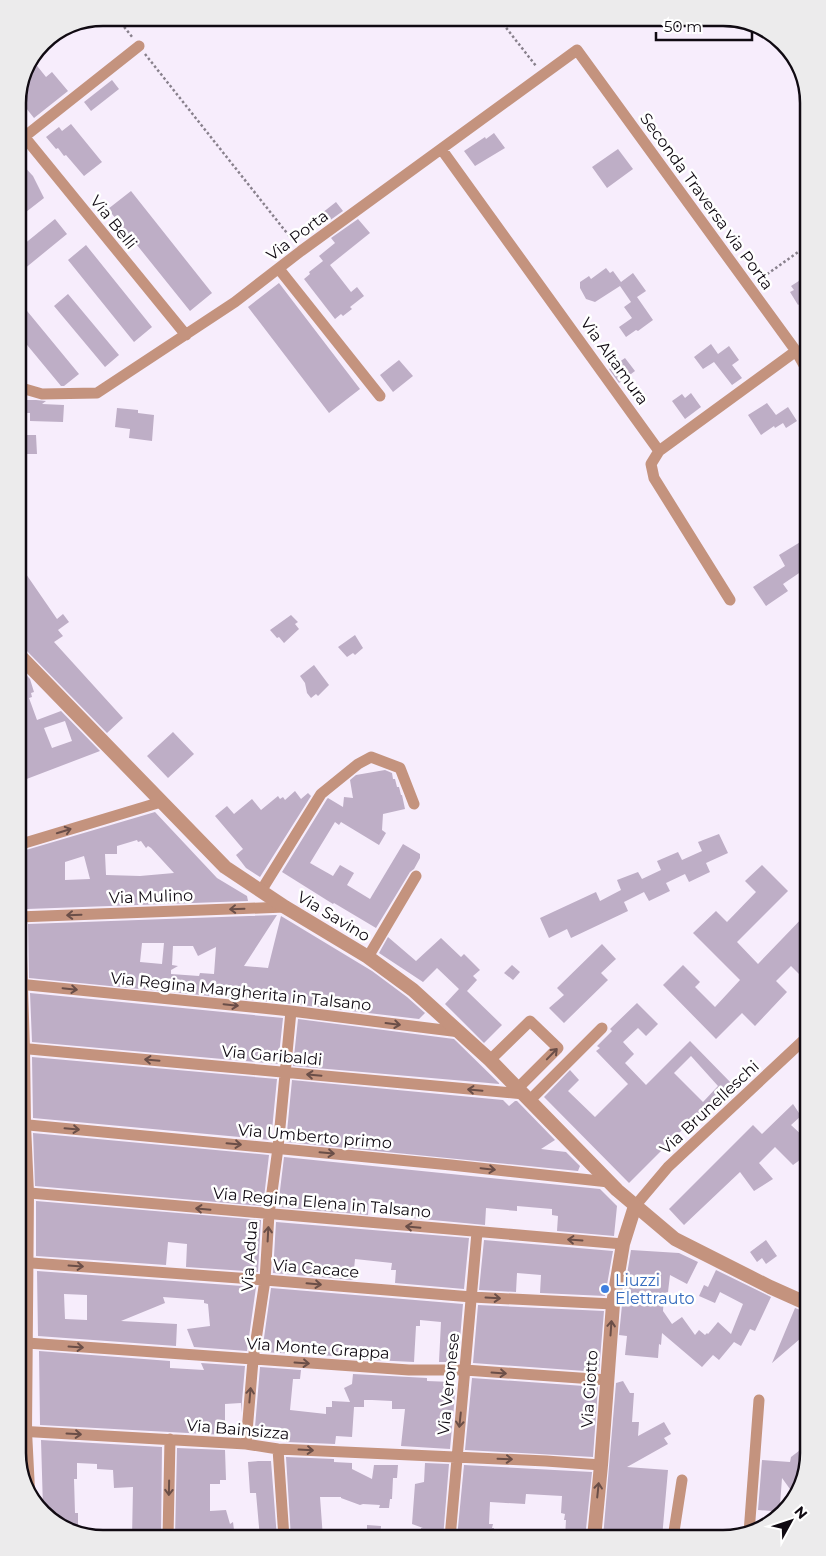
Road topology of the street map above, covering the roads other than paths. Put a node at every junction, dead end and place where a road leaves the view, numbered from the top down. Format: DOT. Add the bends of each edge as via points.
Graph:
graph roads {
  1 [pos="139,46"];
  2 [pos="577,50"];
  3 [pos="26,131"];
  4 [pos="26,143"];
  5 [pos="442,150"];
  6 [pos="279,269"];
  7 [pos="186,335"];
  8 [pos="796,351"];
  9 [pos="800,358"];
  10 [pos="26,389"];
  11 [pos="380,396"];
  12 [pos="659,451"];
  13 [pos="730,600"];
  14 [pos="26,662"];
  15 [pos="161,802"];
  16 [pos="414,804"];
  17 [pos="26,843"];
  18 [pos="416,876"];
  19 [pos="261,891"];
  20 [pos="285,908"];
  21 [pos="26,917"];
  22 [pos="368,957"];
  23 [pos="26,986"];
  24 [pos="291,1011"];
  25 [pos="602,1028"];
  26 [pos="460,1032"];
  27 [pos="800,1043"];
  28 [pos="26,1049"];
  29 [pos="490,1060"];
  30 [pos="284,1072"];
  31 [pos="524,1094"];
  32 [pos="26,1124"];
  33 [pos="278,1148"];
  34 [pos="608,1182"];
  35 [pos="26,1192"];
  36 [pos="635,1206"];
  37 [pos="269,1214"];
  38 [pos="477,1232"];
  39 [pos="623,1244"];
  40 [pos="26,1263"];
  41 [pos="265,1280"];
  42 [pos="472,1297"];
  43 [pos="800,1300"];
  44 [pos="612,1304"];
  45 [pos="26,1343"];
  46 [pos="253,1360"];
  47 [pos="465,1370"];
  48 [pos="608,1380"];
  49 [pos="760,1400"];
  50 [pos="26,1431"];
  51 [pos="170,1439"];
  52 [pos="246,1444"];
  53 [pos="278,1449"];
  54 [pos="457,1457"];
  55 [pos="601,1465"];
  56 [pos="682,1480"];
  57 [pos="750,1525"];
  58 [pos="168,1530"];
  59 [pos="283,1530"];
  60 [pos="451,1530"];
  61 [pos="595,1530"];
  62 [pos="674,1530"];
  1 -- 3 [label="street"];
  2 -- 5 [label="street, Via Porta"];
  2 -- 8 [label="street, Seconda Traversa via Porta"];
  4 -- 7 [label="street, Via Belli"];
  5 -- 6 [label="street, Via Porta"];
  5 -- 12 [label="street, Via Altamura"];
  6 -- 7 [label="street, Via Porta"];
  6 -- 11 [label="street"];
  7 -- 10 [label="street, Via Porta" via="97,393 42,394"];
  8 -- 9 [label="street, Seconda Traversa via Porta"];
  8 -- 12 [label="street"];
  12 -- 13 [label="street" via="651,464 654,478"];
  14 -- 15 [label="street, Via Savino"];
  17 -- 15 [label="street, one-way"];
  15 -- 19 [label="street, Via Savino" via="225,866"];
  16 -- 19 [label="street" via="400,768 371,757 358,764 321,794"];
  18 -- 22 [label="street"];
  19 -- 20 [label="street, Via Savino"];
  20 -- 21 [label="street, Via Mulino, one-way"];
  20 -- 22 [label="street, Via Savino"];
  22 -- 26 [label="street, Via Savino" via="413,990"];
  23 -- 24 [label="street, Via Regina Margherita in Talsano, one-way"];
  24 -- 26 [label="street, Via Regina Margherita in Talsano, one-way"];
  24 -- 30 [label="street, Via Adua"];
  25 -- 31 [label="street"];
  26 -- 29 [label="street, Via Savino"];
  27 -- 36 [label="street, Via Brunelleschi" via="668,1167"];
  30 -- 28 [label="street, Via Garibaldi, one-way"];
  29 -- 31 [label="street, Via Savino"];
  31 -- 29 [label="street, one-way" via="558,1048 530,1021"];
  31 -- 30 [label="street, Via Garibaldi, one-way"];
  30 -- 33 [label="street, Via Adua"];
  31 -- 34 [label="street, Via Savino"];
  32 -- 33 [label="street, Via Umberto primo, one-way"];
  33 -- 34 [label="street, Via Umberto primo, one-way"];
  33 -- 37 [label="street, Via Adua"];
  34 -- 36 [label="street, Via Savino"];
  37 -- 35 [label="street, Via Regina Elena in Talsano, one-way"];
  36 -- 39 [label="street, Via Giotto"];
  36 -- 43 [label="street, Via Savino" via="675,1239"];
  38 -- 37 [label="street, Via Regina Elena in Talsano, one-way"];
  41 -- 37 [label="street, Via Adua, one-way"];
  39 -- 38 [label="street, Via Regina Elena in Talsano, one-way"];
  38 -- 42 [label="street, Via Veronese"];
  39 -- 44 [label="street, Via Giotto"];
  40 -- 41 [label="street, Via Cacace, one-way"];
  41 -- 42 [label="street, Via Cacace, one-way"];
  41 -- 46 [label="street, Via Adua"];
  42 -- 44 [label="street, Via Cacace, one-way"];
  42 -- 47 [label="street, Via Veronese"];
  48 -- 44 [label="street, Via Giotto, one-way"];
  45 -- 46 [label="street, Via Monte Grappa, one-way"];
  46 -- 47 [label="street, Via Monte Grappa, one-way" via="409,1370"];
  52 -- 46 [label="street, Via Adua, one-way"];
  47 -- 48 [label="street, Via Monte Grappa, one-way"];
  47 -- 54 [label="street, Via Veronese, one-way"];
  48 -- 55 [label="street, Via Giotto"];
  49 -- 57 [label="street"];
  50 -- 51 [label="street, Via Bainsizza, one-way"];
  51 -- 52 [label="street, Via Bainsizza"];
  51 -- 58 [label="street, one-way"];
  52 -- 53 [label="street, Via Bainsizza"];
  53 -- 54 [label="street, Via Bainsizza, one-way"];
  53 -- 59 [label="street"];
  54 -- 55 [label="street, Via Bainsizza, one-way"];
  54 -- 60 [label="street, Via Veronese"];
  61 -- 55 [label="street, Via Giotto, one-way"];
  56 -- 62 [label="street"];
}
